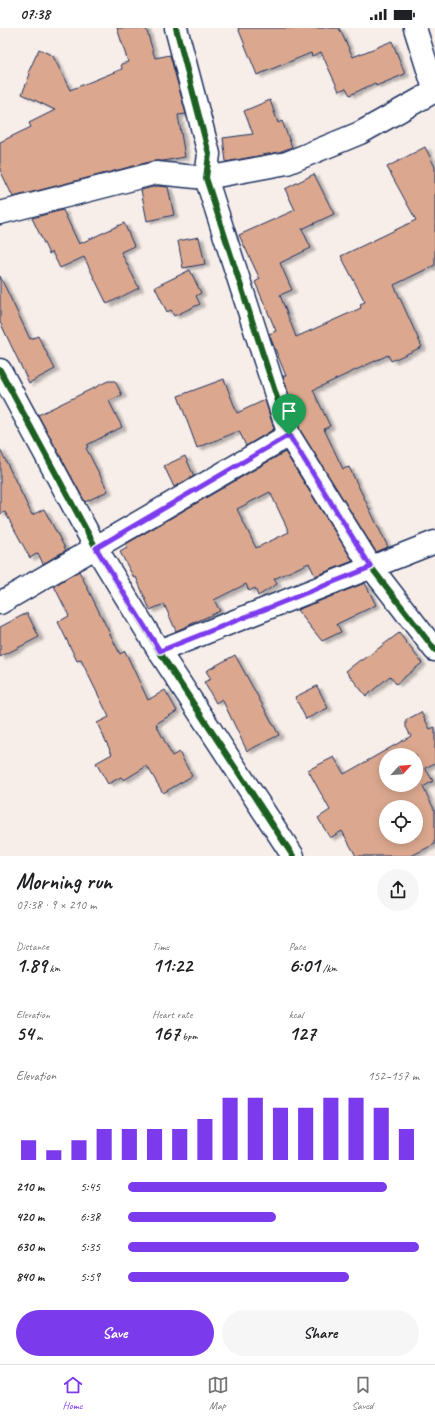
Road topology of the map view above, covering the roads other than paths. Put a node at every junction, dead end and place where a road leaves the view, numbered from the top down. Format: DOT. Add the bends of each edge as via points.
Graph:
graph roads {
  1 [pos="176,28"];
  2 [pos="415,28"];
  3 [pos="435,91"];
  4 [pos="206,178"];
  5 [pos="0,213"];
  6 [pos="0,370"];
  7 [pos="289,435"];
  8 [pos="435,542"];
  9 [pos="96,548"];
  10 [pos="371,567"];
  11 [pos="0,603"];
  12 [pos="435,650"];
  13 [pos="160,651"];
  14 [pos="293,856"];
  1 -- 4 [label="street" via="209,154"];
  2 -- 3 [label="street"];
  3 -- 4 [label="street" via="360,133 287,163"];
  4 -- 5 [label="street" via="156,172"];
  4 -- 7 [label="street"];
  6 -- 9 [label="street"];
  7 -- 9 [label="street"];
  7 -- 10 [label="street"];
  8 -- 10 [label="street"];
  9 -- 11 [label="street"];
  9 -- 13 [label="street"];
  10 -- 12 [label="street"];
  10 -- 13 [label="street"];
  13 -- 14 [label="street"];
}
